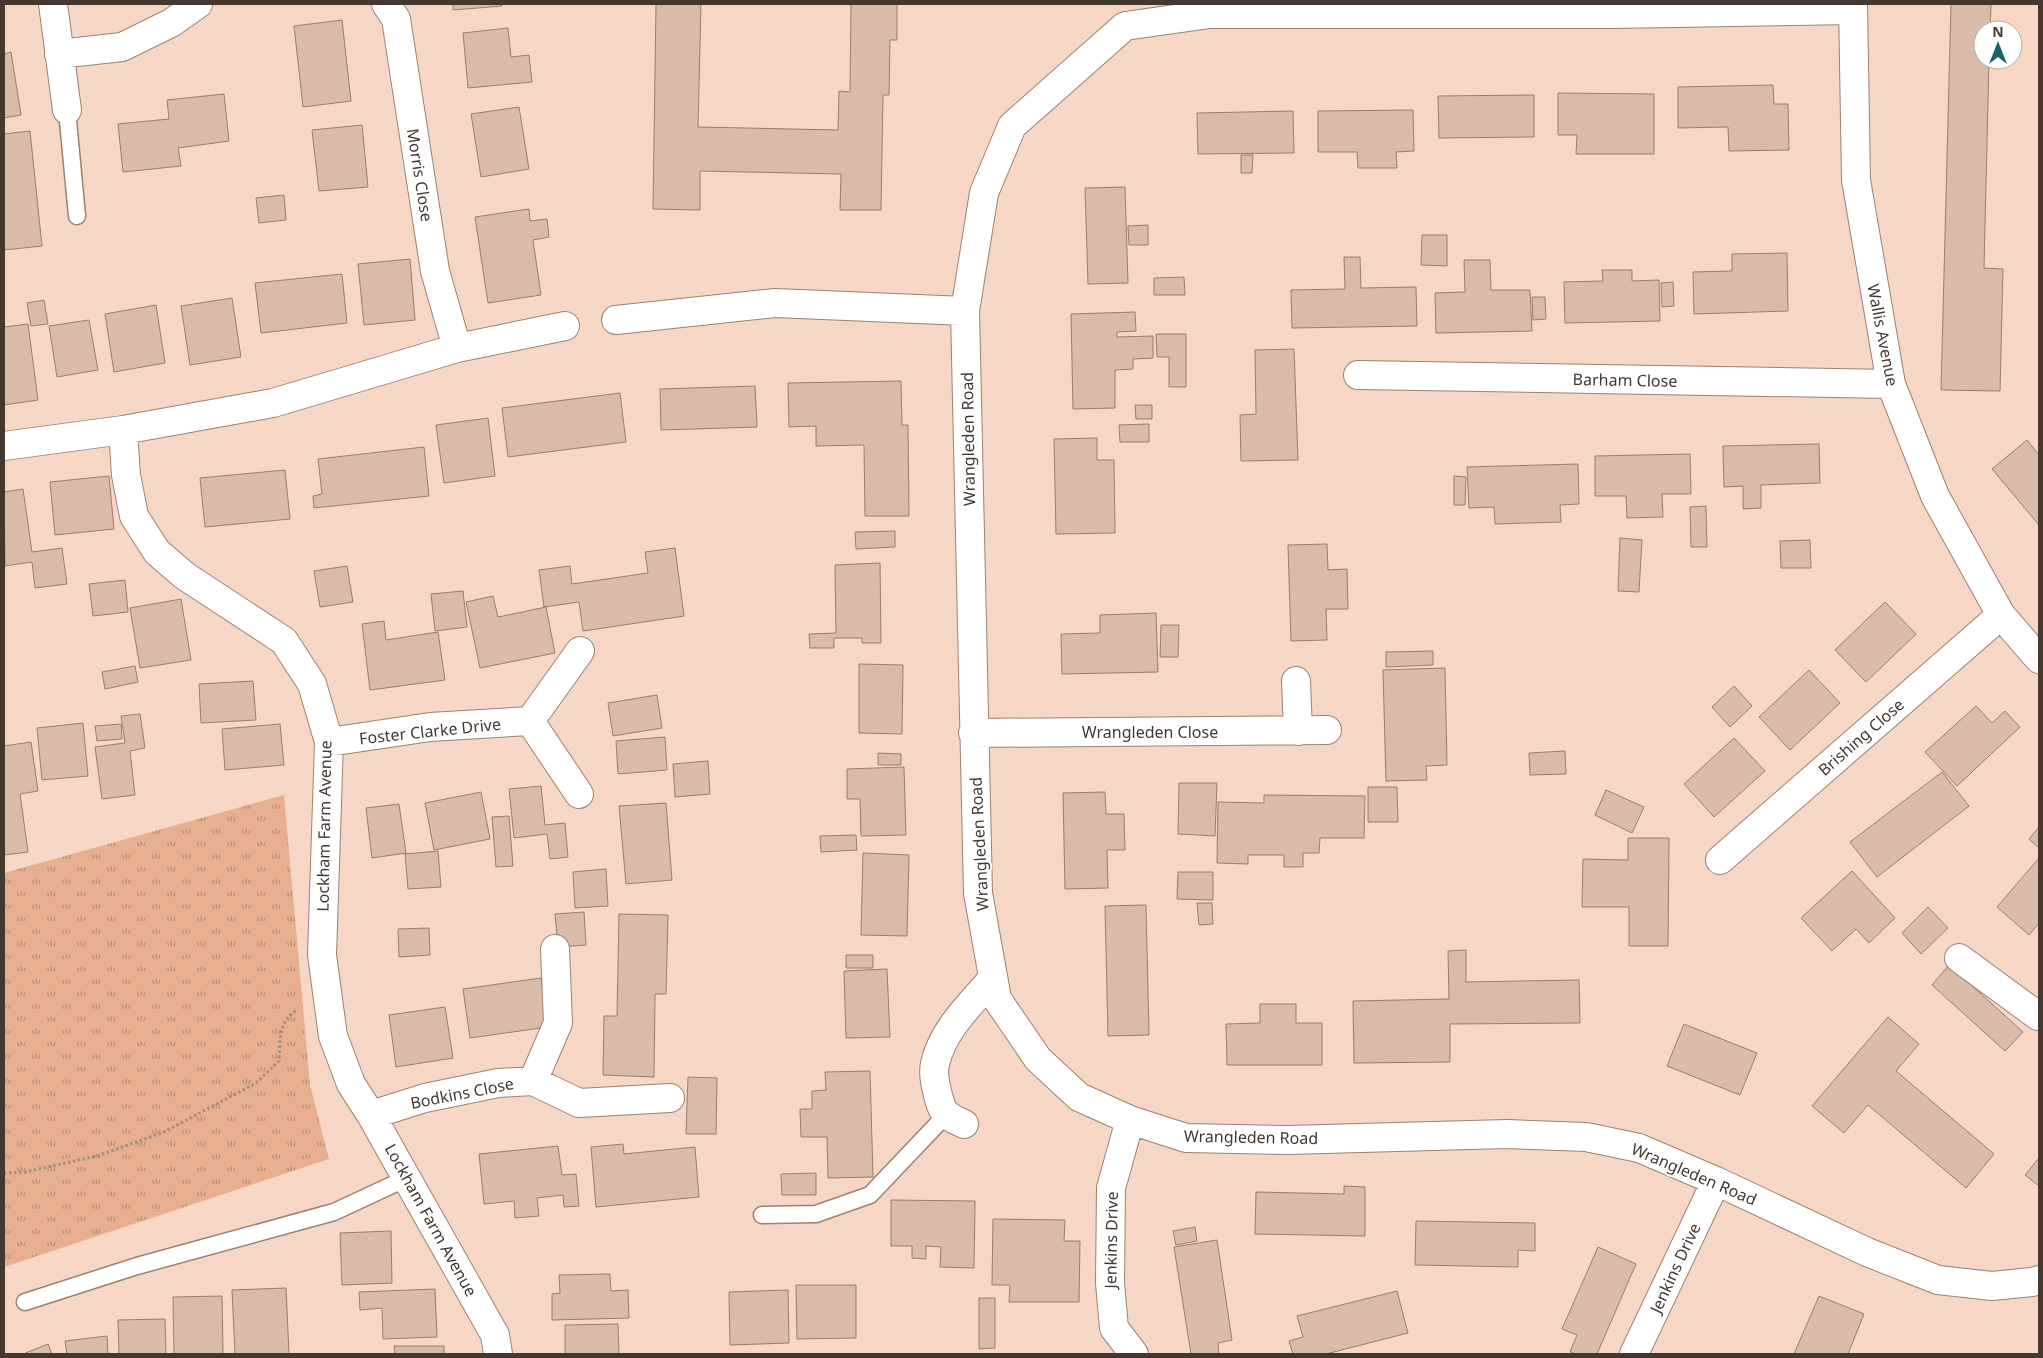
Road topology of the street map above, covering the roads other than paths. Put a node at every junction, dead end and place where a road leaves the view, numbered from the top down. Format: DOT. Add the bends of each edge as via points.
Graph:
graph roads {
  1 [pos="53,4"];
  2 [pos="198,4"];
  3 [pos="386,4"];
  4 [pos="1853,7"];
  5 [pos="1614,9"];
  6 [pos="59,54"];
  7 [pos="67,110"];
  8 [pos="77,216"];
  9 [pos="965,311"];
  10 [pos="616,320"];
  11 [pos="565,326"];
  12 [pos="457,348"];
  13 [pos="1358,375"];
  14 [pos="1891,384"];
  15 [pos="123,430"];
  16 [pos="4,446"];
  17 [pos="2001,615"];
  18 [pos="580,651"];
  19 [pos="2039,659"];
  20 [pos="1296,681"];
  21 [pos="530,721"];
  22 [pos="1327,730"];
  23 [pos="1298,731"];
  24 [pos="973,733"];
  25 [pos="329,742"];
  26 [pos="579,794"];
  27 [pos="1720,860"];
  28 [pos="555,949"];
  29 [pos="1959,958"];
  30 [pos="993,978"];
  31 [pos="2039,1015"];
  32 [pos="533,1081"];
  33 [pos="670,1098"];
  34 [pos="371,1115"];
  35 [pos="955,1120"];
  36 [pos="1130,1120"];
  37 [pos="407,1178"];
  38 [pos="1716,1181"];
  39 [pos="762,1215"];
  40 [pos="2039,1280"];
  41 [pos="25,1302"];
  42 [pos="498,1354"];
  43 [pos="1134,1354"];
  44 [pos="1634,1354"];
  1 -- 6 [label="street"];
  2 -- 6 [label="street" via="171,23 122,47"];
  3 -- 12 [label="street, Morris Close" via="396,19 435,272"];
  4 -- 5 [label="street, Wrangleden Road"];
  4 -- 14 [label="street, Wallis Avenue" via="1856,180"];
  5 -- 9 [label="street, Wrangleden Road" via="1210,14 1125,26 1012,126 984,193"];
  6 -- 7 [label="street"];
  7 -- 8 [label="lane"];
  9 -- 10 [label="street" via="775,303"];
  9 -- 24 [label="street, Wrangleden Road"];
  11 -- 12 [label="street"];
  12 -- 15 [label="street" via="272,403"];
  13 -- 14 [label="street, Barham Close"];
  14 -- 17 [label="street, Wallis Avenue" via="1935,496"];
  15 -- 16 [label="street"];
  15 -- 25 [label="street, Lockham Farm Avenue" via="126,475 134,516 157,552 185,576 284,641 312,684"];
  17 -- 19 [label="street, Wallis Avenue"];
  17 -- 27 [label="street, Brishing Close"];
  18 -- 21 [label="street"];
  20 -- 23 [label="street"];
  21 -- 25 [label="street, Foster Clarke Drive" via="430,727"];
  21 -- 26 [label="street"];
  22 -- 23 [label="street, Wrangleden Close"];
  23 -- 24 [label="street, Wrangleden Close"];
  24 -- 30 [label="street, Wrangleden Road" via="978,893"];
  25 -- 34 [label="street, Lockham Farm Avenue" via="322,955 333,1036 351,1084"];
  28 -- 32 [label="street" via="558,1023"];
  29 -- 31 [label="street"];
  30 -- 35 [label="street" via="944,1039 934,1065 938,1096"];
  30 -- 36 [label="street, Wrangleden Road" via="997,999 1038,1059 1079,1097"];
  32 -- 33 [label="street, Bodkins Close" via="579,1102"];
  32 -- 34 [label="street, Bodkins Close" via="498,1083 425,1098"];
  34 -- 37 [label="street, Lockham Farm Avenue"];
  35 -- 39 [label="lane" via="870,1195 816,1214"];
  36 -- 38 [label="street, Wrangleden Road" via="1186,1138 1288,1140 1508,1134 1586,1137 1639,1148"];
  36 -- 43 [label="street, Jenkins Drive" via="1111,1188 1110,1283 1114,1328"];
  37 -- 41 [label="lane" via="334,1212 137,1266"];
  37 -- 42 [label="street, Lockham Farm Avenue" via="495,1335"];
  38 -- 40 [label="street, Wrangleden Road" via="1867,1252 1938,1280 1992,1286"];
  38 -- 44 [label="street, Jenkins Drive"];
}
